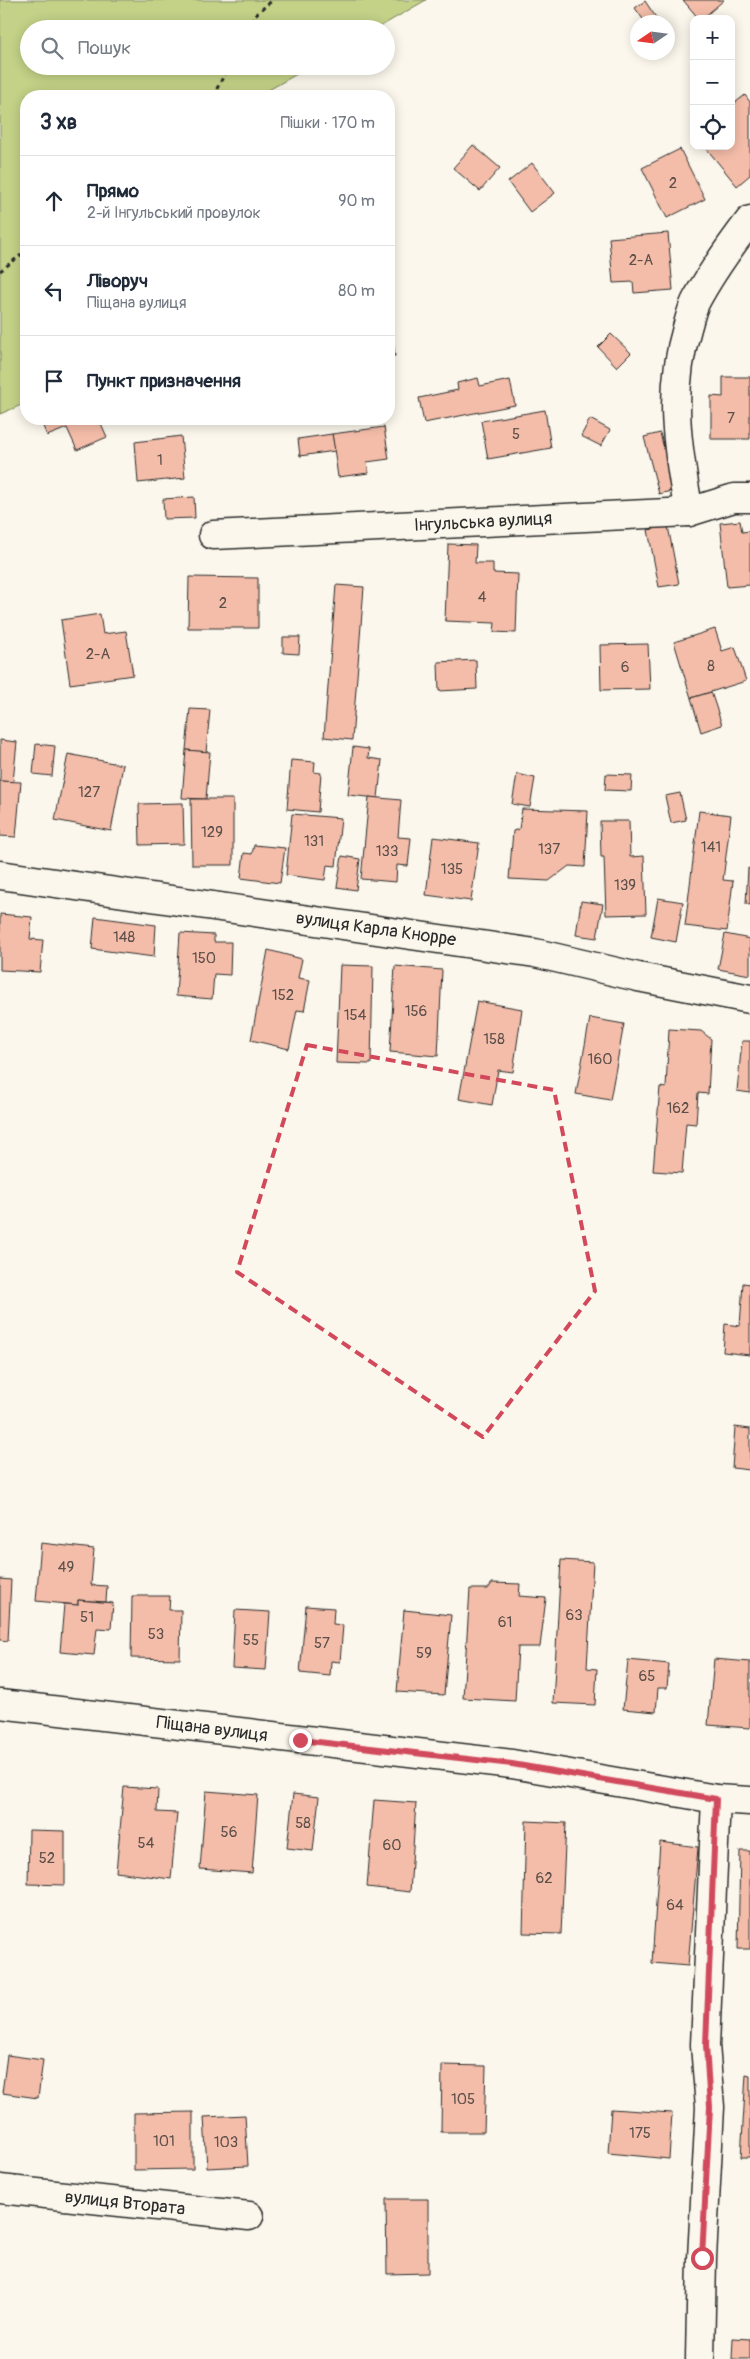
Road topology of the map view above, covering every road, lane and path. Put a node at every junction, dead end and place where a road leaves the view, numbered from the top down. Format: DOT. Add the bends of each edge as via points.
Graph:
graph roads {
  1 [pos="273,0"];
  2 [pos="253,20"];
  3 [pos="224,75"];
  4 [pos="217,90"];
  5 [pos="750,220"];
  6 [pos="20,256"];
  7 [pos="0,271"];
  8 [pos="750,498"];
  9 [pos="689,512"];
  10 [pos="213,535"];
  11 [pos="0,875"];
  12 [pos="750,999"];
  13 [pos="0,1704"];
  14 [pos="716,1799"];
  15 [pos="750,1801"];
  16 [pos="0,2189"];
  17 [pos="249,2216"];
  18 [pos="700,2359"];
  1 -- 2 [label="path"];
  3 -- 4 [label="path"];
  5 -- 9 [label="street" via="696,300 682,346 674,416"];
  6 -- 7 [label="path"];
  8 -- 9 [label="street, Інгульська вулиця" via="734,498"];
  9 -- 10 [label="street, Інгульська вулиця"];
  11 -- 12 [label="street, вулиця Карла Кнорре" via="535,953"];
  13 -- 14 [label="street, Піщана вулиця" via="512,1764"];
  14 -- 15 [label="street, Піщана вулиця"];
  14 -- 18 [label="street" via="706,2045 710,2107"];
  16 -- 17 [label="street, вулиця Втората"];
}
